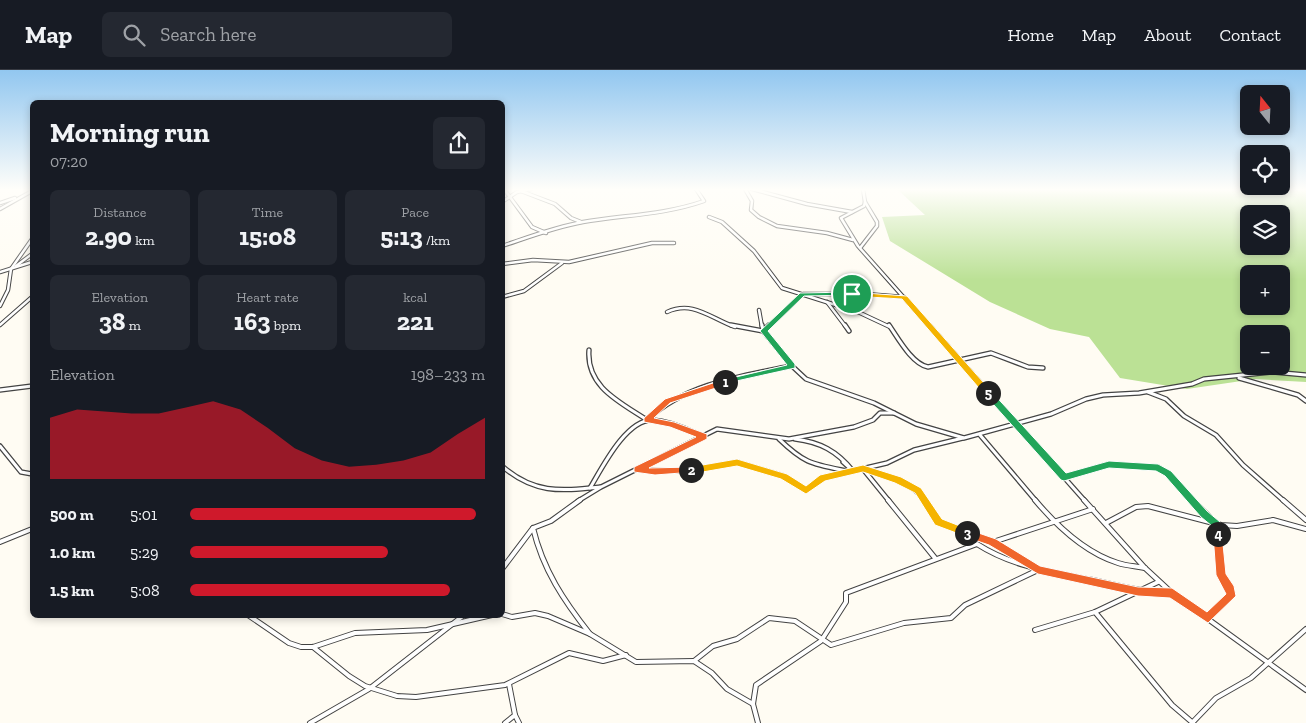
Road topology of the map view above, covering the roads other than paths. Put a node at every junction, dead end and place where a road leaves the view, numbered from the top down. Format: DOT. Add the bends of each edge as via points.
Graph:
graph roads {
  1 [pos="526,219"];
  2 [pos="575,219"];
  3 [pos="609,219"];
  4 [pos="715,219"];
  5 [pos="762,219"];
  6 [pos="842,219"];
  7 [pos="876,219"];
  8 [pos="581,222"];
  9 [pos="546,233"];
  10 [pos="854,240"];
  11 [pos="30,242"];
  12 [pos="674,244"];
  13 [pos="505,245"];
  14 [pos="860,248"];
  15 [pos="30,255"];
  16 [pos="562,262"];
  17 [pos="30,263"];
  18 [pos="505,264"];
  19 [pos="11,269"];
  20 [pos="0,272"];
  21 [pos="802,294"];
  22 [pos="505,296"];
  23 [pos="904,298"];
  24 [pos="30,299"];
  25 [pos="827,302"];
  26 [pos="0,306"];
  27 [pos="759,310"];
  28 [pos="667,312"];
  29 [pos="0,325"];
  30 [pos="763,331"];
  31 [pos="849,331"];
  32 [pos="589,350"];
  33 [pos="957,359"];
  34 [pos="792,366"];
  35 [pos="1043,368"];
  36 [pos="1306,375"];
  37 [pos="1236,377"];
  38 [pos="30,386"];
  39 [pos="0,389"];
  40 [pos="1147,392"];
  41 [pos="1306,401"];
  42 [pos="897,413"];
  43 [pos="647,420"];
  44 [pos="1016,423"];
  45 [pos="980,435"];
  46 [pos="704,436"];
  47 [pos="964,438"];
  48 [pos="779,439"];
  49 [pos="789,439"];
  50 [pos="0,446"];
  51 [pos="843,462"];
  52 [pos="505,466"];
  53 [pos="863,469"];
  54 [pos="637,470"];
  55 [pos="851,472"];
  56 [pos="30,474"];
  57 [pos="1064,477"];
  58 [pos="601,487"];
  59 [pos="590,488"];
  60 [pos="1093,509"];
  61 [pos="1306,520"];
  62 [pos="1056,521"];
  63 [pos="1106,523"];
  64 [pos="1217,524"];
  65 [pos="533,528"];
  66 [pos="1306,529"];
  67 [pos="30,530"];
  68 [pos="0,542"];
  69 [pos="992,542"];
  70 [pos="934,558"];
  71 [pos="505,566"];
  72 [pos="1146,568"];
  73 [pos="1038,570"];
  74 [pos="1158,582"];
  75 [pos="1138,591"];
  76 [pos="1172,593"];
  77 [pos="1095,612"];
  78 [pos="505,615"];
  79 [pos="252,618"];
  80 [pos="461,618"];
  81 [pos="479,618"];
  82 [pos="1208,618"];
  83 [pos="454,624"];
  84 [pos="1306,629"];
  85 [pos="1035,630"];
  86 [pos="590,634"];
  87 [pos="822,641"];
  88 [pos="313,647"];
  89 [pos="626,655"];
  90 [pos="694,661"];
  91 [pos="1270,663"];
  92 [pos="509,684"];
  93 [pos="369,689"];
  94 [pos="1306,690"];
  95 [pos="753,704"];
  96 [pos="515,715"];
  97 [pos="310,723"];
  98 [pos="505,723"];
  99 [pos="519,723"];
  100 [pos="758,723"];
  101 [pos="1193,723"];
  1 -- 9 [label="street" via="532,227"];
  2 -- 8 [label="street"];
  3 -- 8 [label="street"];
  4 -- 21 [label="street" via="754,251 782,288"];
  5 -- 10 [label="street" via="783,228"];
  6 -- 10 [label="street"];
  7 -- 14 [label="street" via="877,226"];
  8 -- 9 [label="street"];
  9 -- 13 [label="street"];
  10 -- 14 [label="street"];
  11 -- 19 [label="street"];
  12 -- 16 [label="street" via="652,243"];
  14 -- 23 [label="street"];
  15 -- 19 [label="street"];
  16 -- 18 [label="street" via="533,260"];
  16 -- 22 [label="street" via="524,291"];
  17 -- 19 [label="street"];
  19 -- 20 [label="street"];
  19 -- 26 [label="street" via="8,290"];
  21 -- 23 [label="street" via="866,294"];
  21 -- 25 [label="street"];
  21 -- 30 [label="street"];
  23 -- 33 [label="street"];
  24 -- 29 [label="street"];
  25 -- 31 [label="street"];
  25 -- 33 [label="street" via="888,324 922,366"];
  27 -- 30 [label="street"];
  28 -- 30 [label="street" via="675,307 692,306 735,327 754,327"];
  30 -- 34 [label="street"];
  32 -- 43 [label="street" via="586,361 598,386"];
  33 -- 35 [label="street" via="991,353 1028,367"];
  33 -- 44 [label="street"];
  34 -- 42 [label="street" via="806,378"];
  34 -- 43 [label="street" via="677,397"];
  36 -- 37 [label="street" via="1273,372"];
  37 -- 40 [label="street" via="1204,379"];
  37 -- 41 [label="street"];
  38 -- 39 [label="street"];
  40 -- 44 [label="street" via="1115,393 1086,399 1051,414"];
  40 -- 61 [label="street" via="1166,399 1184,416 1216,434 1243,465"];
  42 -- 47 [label="street" via="916,424"];
  42 -- 49 [label="street" via="880,413 873,420 854,427"];
  43 -- 46 [label="street" via="671,424"];
  43 -- 59 [label="street" via="640,422 614,447"];
  44 -- 45 [label="street"];
  44 -- 57 [label="street"];
  45 -- 47 [label="street"];
  45 -- 62 [label="street"];
  46 -- 48 [label="street" via="721,428"];
  46 -- 54 [label="street"];
  47 -- 53 [label="street" via="914,450 888,463"];
  48 -- 49 [label="street"];
  48 -- 55 [label="street" via="810,464"];
  49 -- 55 [label="street" via="826,446 842,456"];
  50 -- 56 [label="street" via="22,472"];
  51 -- 55 [label="street"];
  52 -- 59 [label="street" via="532,486 544,490"];
  53 -- 55 [label="street"];
  53 -- 69 [label="street" via="898,480 918,491 939,522"];
  53 -- 70 [label="street"];
  54 -- 55 [label="street" via="686,471 737,462 784,476 806,490 823,478"];
  54 -- 58 [label="street"];
  57 -- 60 [label="street"];
  57 -- 64 [label="street" via="1109,464 1158,468 1168,474"];
  58 -- 59 [label="street"];
  58 -- 65 [label="street"];
  60 -- 62 [label="street"];
  60 -- 63 [label="street"];
  62 -- 69 [label="street"];
  62 -- 72 [label="street" via="1072,537 1097,553"];
  63 -- 64 [label="street" via="1139,506 1153,506"];
  63 -- 72 [label="street"];
  64 -- 66 [label="street" via="1239,527 1272,521 1288,522"];
  64 -- 82 [label="street" via="1221,575 1231,596"];
  65 -- 71 [label="street"];
  65 -- 86 [label="street" via="549,577 560,598"];
  67 -- 68 [label="street"];
  69 -- 73 [label="street"];
  70 -- 73 [label="street" via="977,544 991,554"];
  70 -- 87 [label="street" via="846,593 846,602"];
  72 -- 74 [label="street"];
  73 -- 75 [label="street"];
  73 -- 87 [label="street" via="965,605 950,618 904,622 831,645"];
  74 -- 75 [label="street"];
  74 -- 76 [label="street"];
  75 -- 76 [label="street"];
  75 -- 77 [label="street"];
  76 -- 82 [label="street"];
  77 -- 85 [label="street"];
  77 -- 101 [label="street" via="1172,706"];
  78 -- 86 [label="street" via="512,617 535,613"];
  79 -- 88 [label="street" via="289,643"];
  80 -- 83 [label="street"];
  81 -- 83 [label="street"];
  82 -- 91 [label="street"];
  83 -- 88 [label="street" via="427,630 355,634"];
  83 -- 93 [label="street"];
  84 -- 91 [label="street"];
  86 -- 89 [label="street"];
  87 -- 90 [label="street" via="794,622 769,618 737,639 713,646"];
  87 -- 95 [label="street" via="756,686"];
  88 -- 93 [label="street"];
  89 -- 90 [label="street" via="636,662"];
  89 -- 92 [label="street" via="603,661 569,653"];
  90 -- 95 [label="street" via="727,689"];
  91 -- 94 [label="street"];
  91 -- 101 [label="street" via="1216,698"];
  92 -- 93 [label="street" via="419,698 403,698"];
  92 -- 96 [label="street"];
  93 -- 97 [label="street"];
  95 -- 100 [label="street"];
  96 -- 98 [label="street"];
  96 -- 99 [label="street"];
}
